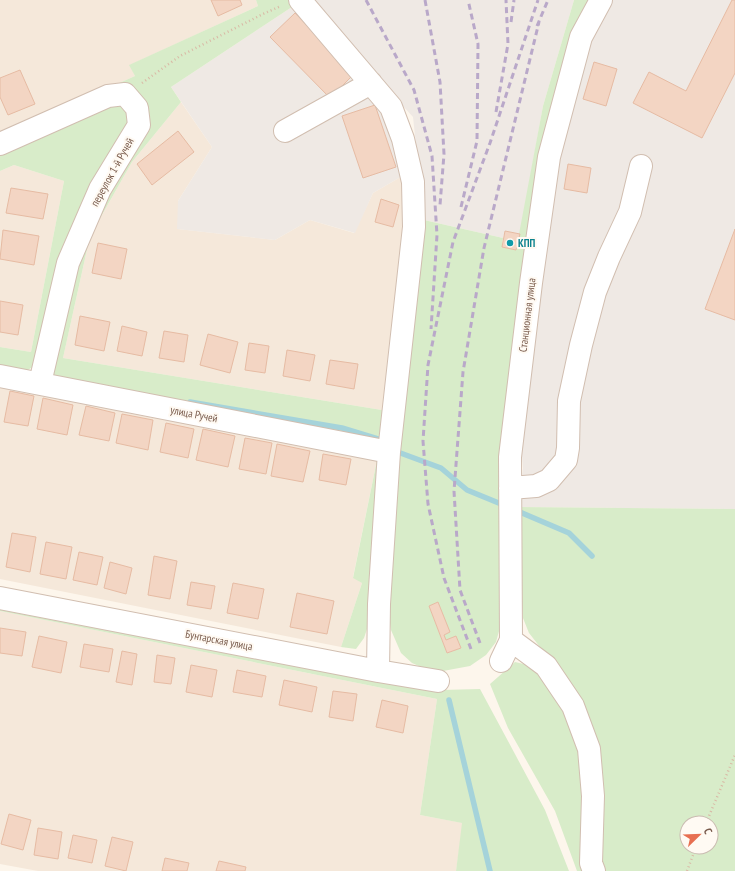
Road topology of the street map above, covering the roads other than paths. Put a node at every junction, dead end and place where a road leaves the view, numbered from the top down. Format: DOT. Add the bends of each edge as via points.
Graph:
graph roads {
  1 [pos="601,0"];
  2 [pos="291,3"];
  3 [pos="372,84"];
  4 [pos="285,131"];
  5 [pos="0,144"];
  6 [pos="641,166"];
  7 [pos="0,376"];
  8 [pos="40,383"];
  9 [pos="389,452"];
  10 [pos="510,488"];
  11 [pos="0,598"];
  12 [pos="510,640"];
  13 [pos="501,662"];
  14 [pos="378,671"];
  15 [pos="438,681"];
  16 [pos="594,871"];
  1 -- 10 [label="street, Станционная улица" via="581,37 549,157 511,449"];
  2 -- 3 [label="street"];
  3 -- 4 [label="street"];
  3 -- 9 [label="street" via="391,107 403,139 414,182 414,227"];
  5 -- 8 [label="street, переулок 1-й Ручей" via="108,96 125,94 137,108 139,125 100,189 68,263"];
  6 -- 10 [label="street" via="630,212 595,292 581,345 569,401 566,460 549,480 536,486"];
  7 -- 8 [label="street, улица Ручей"];
  8 -- 9 [label="street, улица Ручей"];
  9 -- 14 [label="street" via="379,604"];
  10 -- 12 [label="street, Станционная улица"];
  11 -- 14 [label="street, Бунтарская улица"];
  12 -- 13 [label="street"];
  12 -- 16 [label="street" via="546,666 576,713 589,749 593,796 591,863"];
  14 -- 15 [label="street, Бунтарская улица"];
}
